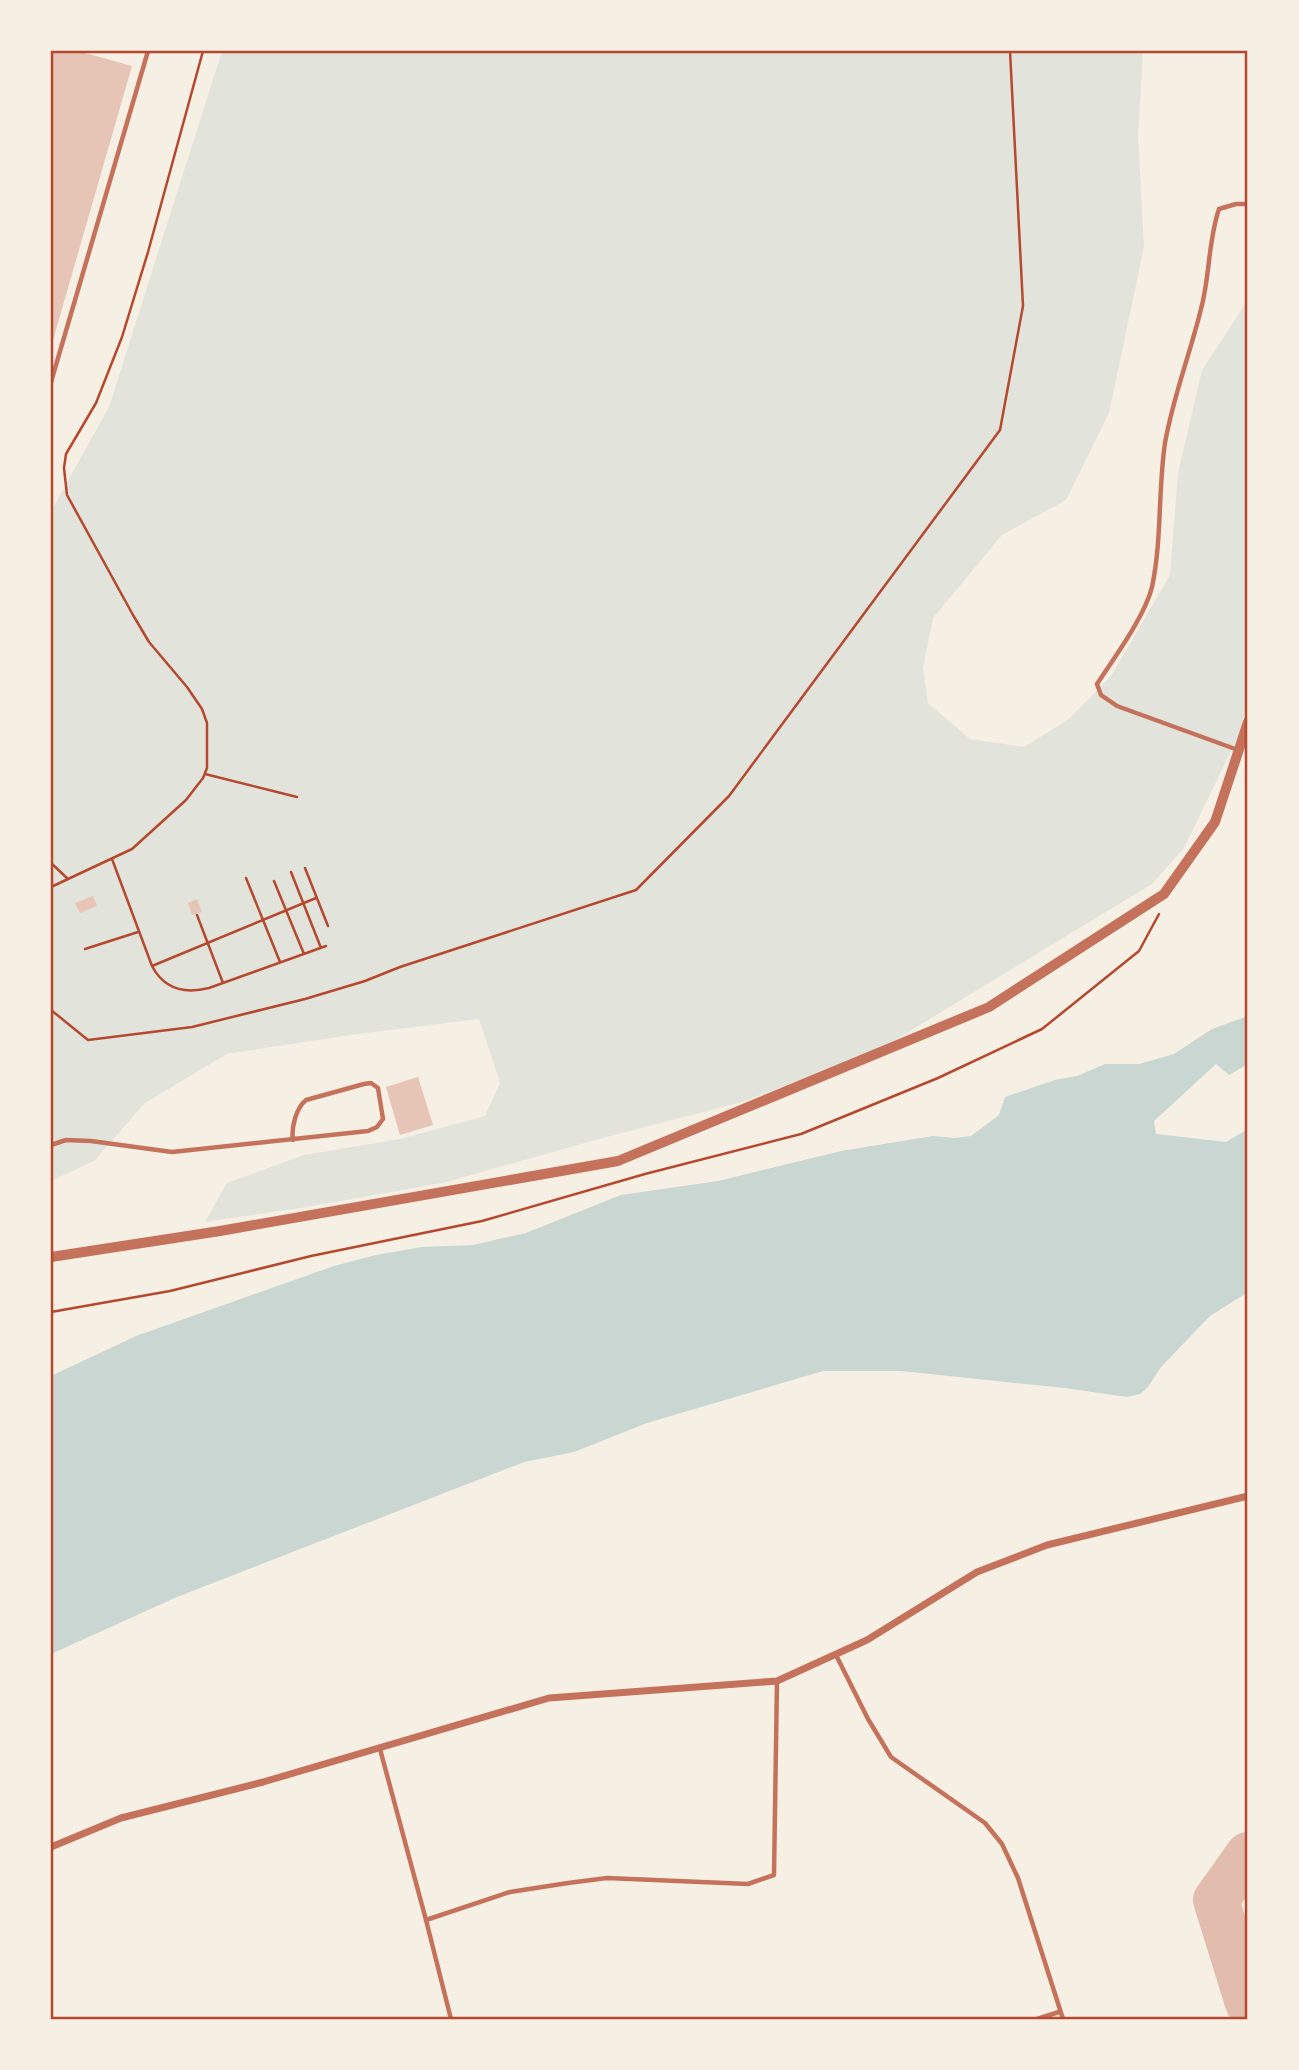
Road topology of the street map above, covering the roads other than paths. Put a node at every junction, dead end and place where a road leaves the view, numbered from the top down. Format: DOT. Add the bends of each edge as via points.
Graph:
graph roads {
  1 [pos="148,51"];
  2 [pos="1248,204"];
  3 [pos="51,382"];
  4 [pos="1248,722"];
  5 [pos="1239,751"];
  6 [pos="293,1140"];
  7 [pos="51,1146"];
  8 [pos="51,1257"];
  9 [pos="1248,1496"];
  10 [pos="835,1654"];
  11 [pos="777,1681"];
  12 [pos="379,1748"];
  13 [pos="51,1847"];
  14 [pos="426,1920"];
  15 [pos="1060,2012"];
  16 [pos="451,2019"];
  17 [pos="1037,2019"];
  18 [pos="1063,2019"];
  1 -- 3 [label="lane"];
  2 -- 5 [label="lane" via="1219,209 1216,216 1202,307 1165,445 1151,589 1097,684 1101,695 1117,706"];
  4 -- 5 [label="street"];
  5 -- 8 [label="street" via="1215,822 1164,894 989,1007 618,1161"];
  6 -- 6 [label="lane" via="377,1127 383,1119 378,1088 363,1083 306,1100 300,1104"];
  6 -- 7 [label="lane" via="172,1153 91,1141 66,1140"];
  9 -- 10 [label="street" via="1048,1545 977,1572 867,1640"];
  10 -- 11 [label="street"];
  10 -- 15 [label="lane" via="891,1757 985,1823 1002,1844 1018,1878"];
  11 -- 12 [label="street" via="549,1698"];
  11 -- 14 [label="lane" via="774,1875 748,1884 607,1878 568,1883 510,1892"];
  12 -- 13 [label="street" via="121,1818"];
  12 -- 14 [label="lane"];
  14 -- 16 [label="lane"];
  15 -- 17 [label="lane"];
  15 -- 18 [label="lane"];
}
